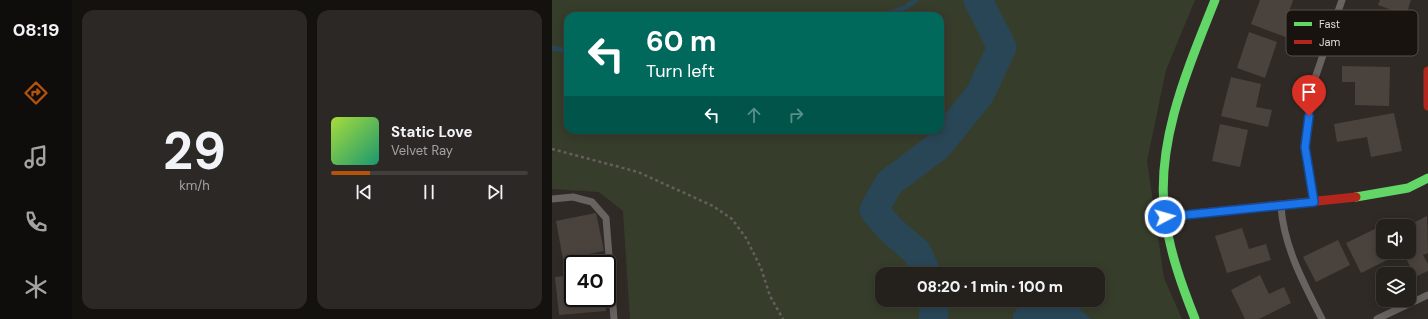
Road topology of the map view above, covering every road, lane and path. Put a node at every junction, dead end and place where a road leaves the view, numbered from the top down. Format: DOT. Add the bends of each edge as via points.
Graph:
graph roads {
  1 [pos="1215,0"];
  2 [pos="1342,0"];
  3 [pos="1339,10"];
  4 [pos="1323,56"];
  5 [pos="1428,71"];
  6 [pos="1428,106"];
  7 [pos="552,149"];
  8 [pos="1428,178"];
  9 [pos="552,199"];
  10 [pos="1314,202"];
  11 [pos="1280,205"];
  12 [pos="1165,217"];
  13 [pos="1428,296"];
  14 [pos="614,319"];
  15 [pos="783,319"];
  16 [pos="1195,319"];
  17 [pos="1322,319"];
  18 [pos="1377,319"];
  1 -- 12 [label="street" via="1182,82 1173,114 1163,182"];
  2 -- 3 [label="lane"];
  4 -- 10 [label="lane" via="1313,84 1305,147"];
  5 -- 6 [label="street"];
  7 -- 15 [label="path" via="638,172 706,203 732,219 746,238 761,268 770,296"];
  8 -- 10 [label="street" via="1408,188"];
  9 -- 14 [label="lane" via="573,197 592,202 606,218 610,243"];
  10 -- 11 [label="street"];
  11 -- 12 [label="street"];
  11 -- 17 [label="lane" via="1282,221 1300,277"];
  12 -- 16 [label="street" via="1176,269"];
  13 -- 18 [label="lane"];
}
